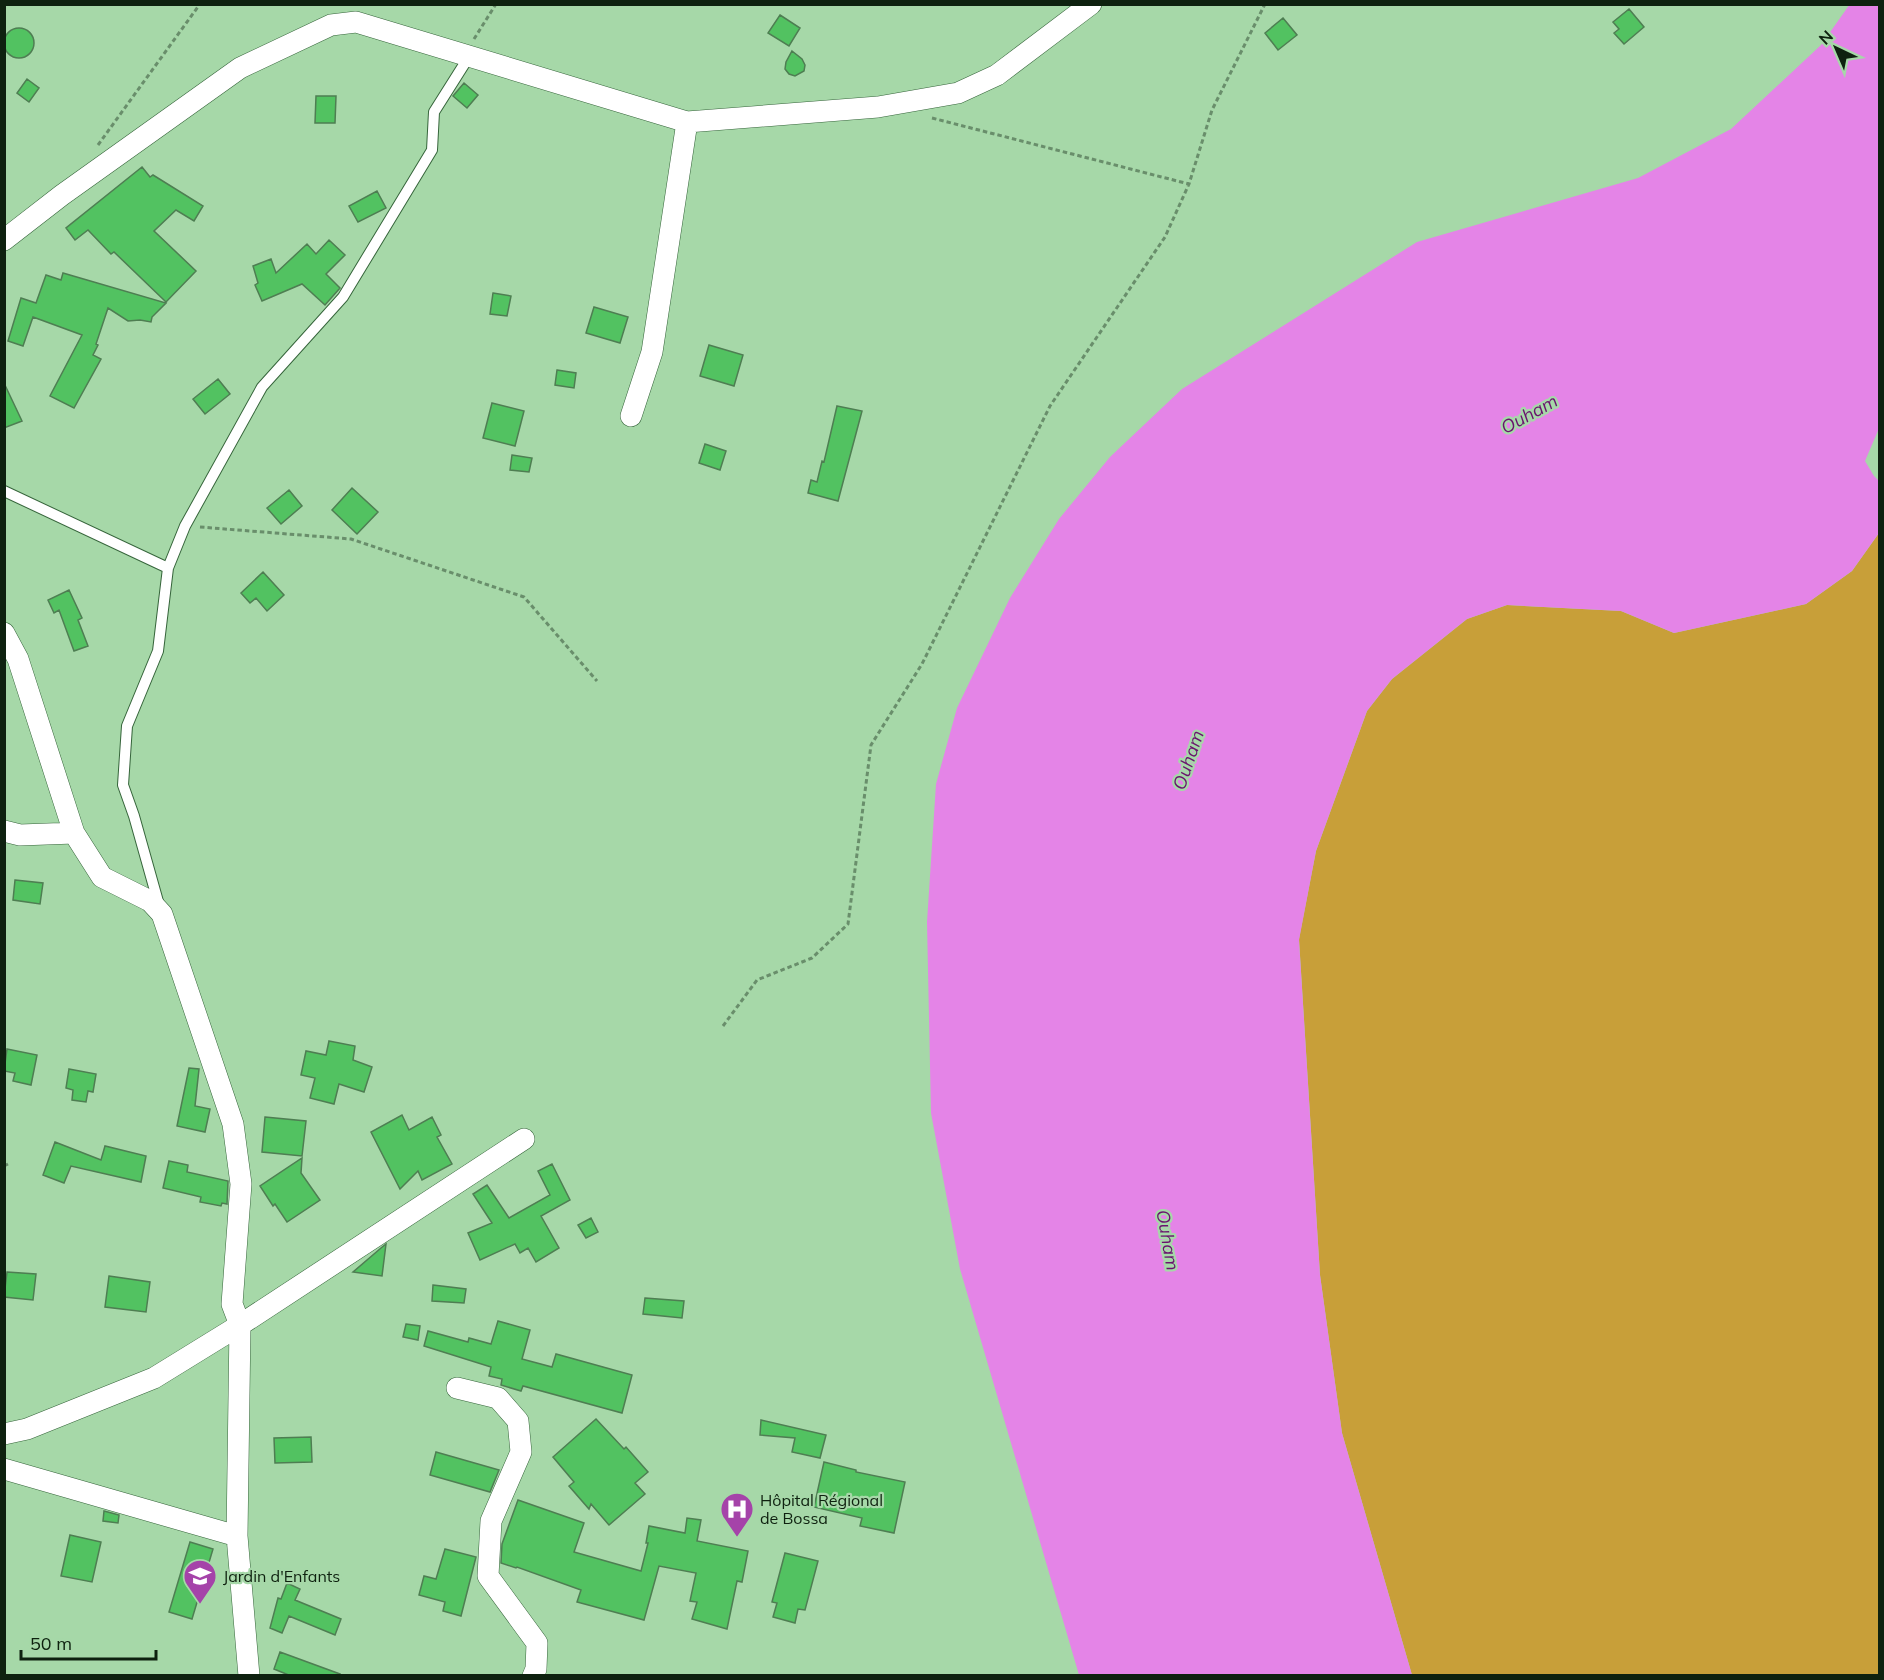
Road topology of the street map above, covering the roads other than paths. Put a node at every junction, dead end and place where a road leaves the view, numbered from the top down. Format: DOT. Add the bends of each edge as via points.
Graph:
graph roads {
  1 [pos="1091,4"];
  2 [pos="470,56"];
  3 [pos="687,122"];
  4 [pos="4,240"];
  5 [pos="631,416"];
  6 [pos="4,491"];
  7 [pos="168,568"];
  8 [pos="4,633"];
  9 [pos="4,831"];
  10 [pos="74,833"];
  11 [pos="162,914"];
  12 [pos="524,1139"];
  13 [pos="240,1324"];
  14 [pos="457,1388"];
  15 [pos="4,1434"];
  16 [pos="4,1469"];
  17 [pos="237,1536"];
  18 [pos="249,1676"];
  19 [pos="533,1676"];
  1 -- 3 [label="street" via="997,75 958,93 878,107"];
  2 -- 3 [label="street"];
  2 -- 4 [label="street" via="356,22 331,25 240,68"];
  2 -- 7 [label="lane" via="434,112 432,150 343,297 262,387 185,526"];
  3 -- 5 [label="street" via="651,352"];
  6 -- 7 [label="lane"];
  7 -- 11 [label="lane" via="158,651 127,726 123,785"];
  8 -- 10 [label="street" via="18,659"];
  9 -- 10 [label="street" via="20,835"];
  10 -- 11 [label="street" via="102,877 150,901"];
  11 -- 13 [label="street" via="233,1124 242,1184 232,1304"];
  12 -- 13 [label="street"];
  13 -- 15 [label="street" via="154,1378 27,1430"];
  13 -- 17 [label="street"];
  14 -- 19 [label="street" via="498,1398 518,1421 521,1452 491,1521 488,1576 537,1643"];
  16 -- 17 [label="street"];
  17 -- 18 [label="street"];
}
